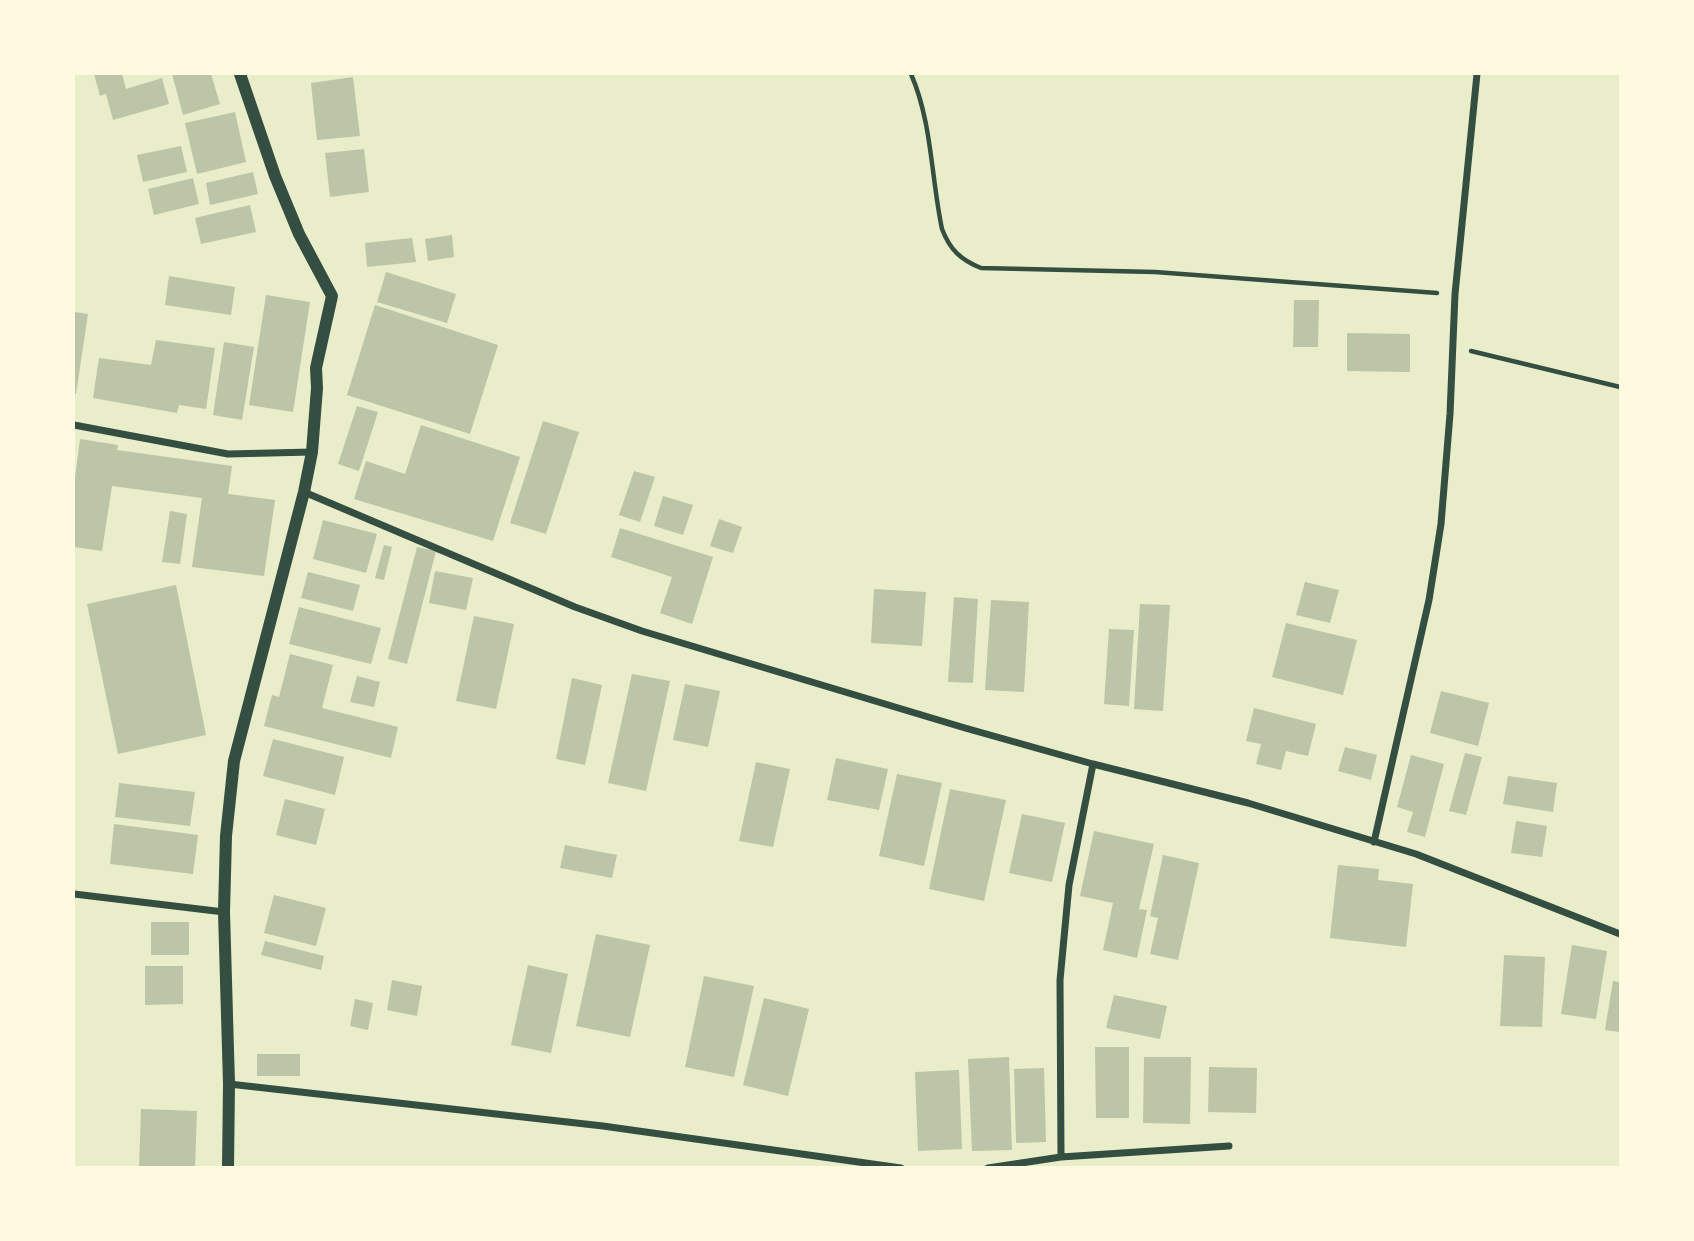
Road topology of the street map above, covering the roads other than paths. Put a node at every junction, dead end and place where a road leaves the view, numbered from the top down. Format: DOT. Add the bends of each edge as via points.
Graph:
graph roads {
  1 [pos="240,74"];
  2 [pos="1477,74"];
  3 [pos="74,425"];
  4 [pos="312,452"];
  5 [pos="304,492"];
  6 [pos="1093,764"];
  7 [pos="1374,842"];
  8 [pos="74,894"];
  9 [pos="224,912"];
  10 [pos="1620,934"];
  11 [pos="229,1084"];
  12 [pos="1229,1146"];
  13 [pos="1061,1157"];
  14 [pos="228,1167"];
  15 [pos="901,1167"];
  16 [pos="988,1167"];
  1 -- 4 [label="street" via="294,223 332,296 316,368"];
  2 -- 7 [label="street" via="1455,294 1441,524 1429,600"];
  3 -- 4 [label="street" via="228,454"];
  4 -- 5 [label="street"];
  5 -- 6 [label="street" via="642,631"];
  5 -- 9 [label="street" via="234,761"];
  6 -- 7 [label="street" via="1248,803"];
  6 -- 13 [label="street" via="1069,885 1060,980"];
  7 -- 10 [label="street"];
  8 -- 9 [label="street"];
  9 -- 11 [label="street"];
  11 -- 14 [label="street"];
  11 -- 15 [label="street" via="604,1126"];
  12 -- 13 [label="street"];
  13 -- 16 [label="street"];
}
